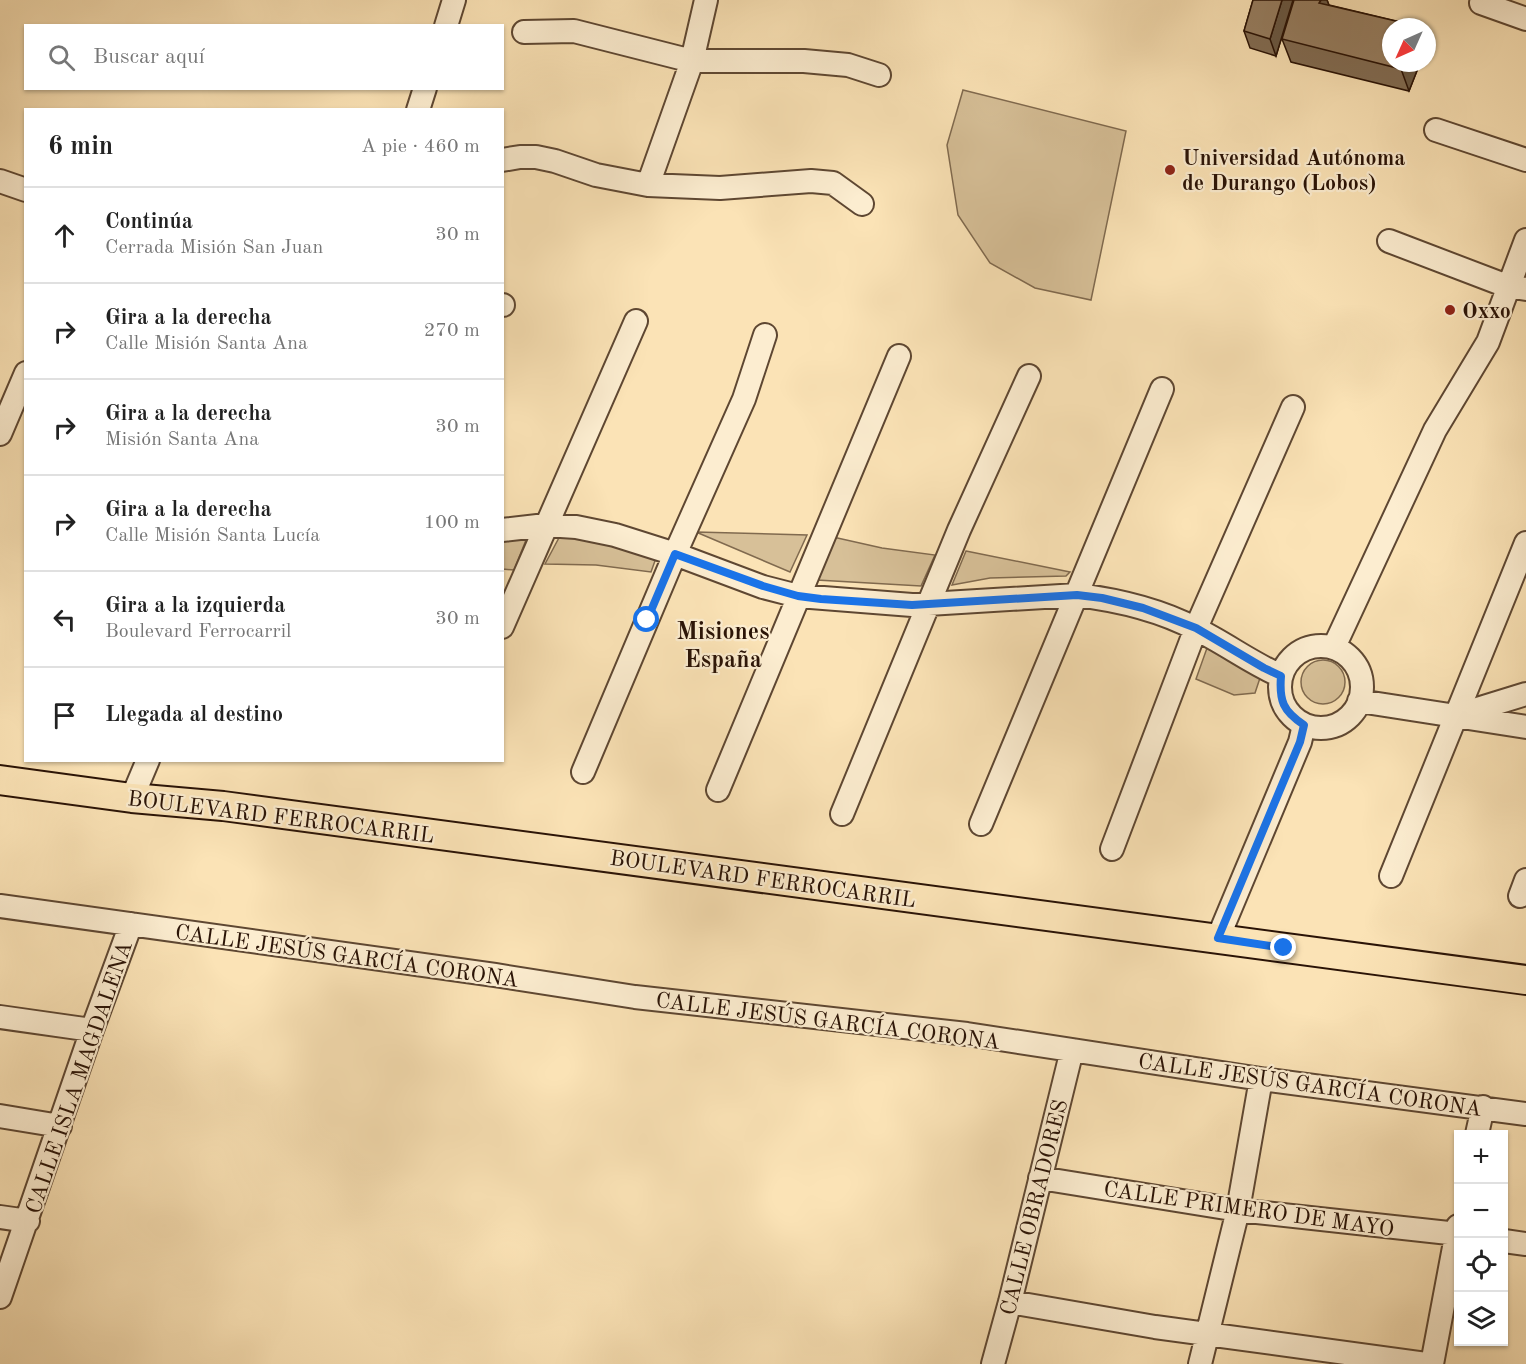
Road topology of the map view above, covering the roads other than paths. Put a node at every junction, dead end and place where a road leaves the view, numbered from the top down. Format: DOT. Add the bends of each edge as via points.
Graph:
graph roads {
  1 [pos="454,0"];
  2 [pos="706,0"];
  3 [pos="1481,3"];
  4 [pos="1526,19"];
  5 [pos="447,24"];
  6 [pos="524,32"];
  7 [pos="692,61"];
  8 [pos="879,75"];
  9 [pos="424,90"];
  10 [pos="419,108"];
  11 [pos="1436,130"];
  12 [pos="504,160"];
  13 [pos="1526,160"];
  14 [pos="0,182"];
  15 [pos="648,185"];
  16 [pos="24,189"];
  17 [pos="862,204"];
  18 [pos="1526,240"];
  19 [pos="1389,242"];
  20 [pos="1516,288"];
  21 [pos="636,321"];
  22 [pos="765,335"];
  23 [pos="899,356"];
  24 [pos="1029,376"];
  25 [pos="24,378"];
  26 [pos="1162,389"];
  27 [pos="1293,407"];
  28 [pos="8,422"];
  29 [pos="546,525"];
  30 [pos="504,530"];
  31 [pos="1526,543"];
  32 [pos="675,554"];
  33 [pos="1077,595"];
  34 [pos="798,596"];
  35 [pos="929,604"];
  36 [pos="504,622"];
  37 [pos="1196,628"];
  38 [pos="1334,647"];
  39 [pos="1281,676"];
  40 [pos="1526,694"];
  41 [pos="1359,701"];
  42 [pos="1456,715"];
  43 [pos="1304,725"];
  44 [pos="1526,727"];
  45 [pos="147,762"];
  46 [pos="583,772"];
  47 [pos="0,780"];
  48 [pos="718,790"];
  49 [pos="132,798"];
  50 [pos="842,814"];
  51 [pos="981,824"];
  52 [pos="1112,849"];
  53 [pos="1391,876"];
  54 [pos="0,906"];
  55 [pos="131,924"];
  56 [pos="1218,938"];
  57 [pos="1526,980"];
  58 [pos="0,1017"];
  59 [pos="92,1030"];
  60 [pos="1072,1050"];
  61 [pos="1261,1079"];
  62 [pos="1483,1107"];
  63 [pos="1526,1113"];
  64 [pos="0,1116"];
  65 [pos="60,1126"];
  66 [pos="1478,1130"];
  67 [pos="1040,1178"];
  68 [pos="1238,1210"];
  69 [pos="0,1217"];
  70 [pos="28,1221"];
  71 [pos="1454,1232"];
  72 [pos="1457,1238"];
  73 [pos="1508,1242"];
  74 [pos="1526,1244"];
  75 [pos="0,1297"];
  76 [pos="1010,1302"];
  77 [pos="1206,1334"];
  78 [pos="993,1364"];
  79 [pos="1200,1364"];
  80 [pos="1426,1364"];
  81 [pos="1432,1364"];
  1 -- 5 [label="street"];
  2 -- 7 [label="street"];
  3 -- 4 [label="street"];
  6 -- 7 [label="street" via="574,31"];
  7 -- 8 [label="street" via="804,61 848,66"];
  7 -- 15 [label="street"];
  9 -- 10 [label="street"];
  11 -- 13 [label="street"];
  12 -- 15 [label="street" via="536,157"];
  14 -- 16 [label="street"];
  15 -- 17 [label="street" via="720,188 811,181 833,183"];
  18 -- 20 [label="street"];
  19 -- 20 [label="street"];
  20 -- 38 [label="street" via="1435,430"];
  21 -- 29 [label="street"];
  22 -- 32 [label="street" via="744,399"];
  23 -- 34 [label="street"];
  24 -- 35 [label="street"];
  25 -- 28 [label="street"];
  26 -- 33 [label="street"];
  27 -- 37 [label="street"];
  29 -- 30 [label="street"];
  29 -- 32 [label="street" via="615,535"];
  29 -- 36 [label="street"];
  31 -- 42 [label="street"];
  32 -- 34 [label="street"];
  32 -- 46 [label="street"];
  33 -- 35 [label="street"];
  33 -- 37 [label="street" via="1143,608"];
  33 -- 51 [label="street"];
  34 -- 35 [label="street"];
  34 -- 48 [label="street"];
  35 -- 50 [label="street"];
  37 -- 39 [label="street"];
  37 -- 52 [label="street"];
  38 -- 39 [label="street" via="1311,647 1298,652"];
  38 -- 41 [label="street" via="1357,667 1362,681"];
  39 -- 43 [label="street" via="1279,692 1284,706"];
  40 -- 42 [label="street"];
  41 -- 42 [label="street"];
  41 -- 43 [label="street" via="1346,721 1333,727 1318,729"];
  42 -- 44 [label="street"];
  42 -- 53 [label="street"];
  43 -- 56 [label="street"];
  45 -- 49 [label="street"];
  47 -- 49 [label="main road, BOULEVARD FERROCARRIL"];
  49 -- 56 [label="main road, BOULEVARD FERROCARRIL" via="223,806"];
  54 -- 55 [label="street, CALLE JESÚS GARCÍA CORONA"];
  55 -- 59 [label="street, CALLE ISLA MAGDALENA"];
  55 -- 60 [label="street, CALLE JESÚS GARCÍA CORONA" via="635,997 967,1034"];
  56 -- 57 [label="main road, BOULEVARD FERROCARRIL"];
  58 -- 59 [label="street"];
  59 -- 65 [label="street, CALLE ISLA MAGDALENA"];
  60 -- 61 [label="street, CALLE JESÚS GARCÍA CORONA"];
  60 -- 67 [label="street, CALLE OBRADORES"];
  61 -- 62 [label="street, CALLE JESÚS GARCÍA CORONA"];
  61 -- 68 [label="street"];
  62 -- 63 [label="street, CALLE JESÚS GARCÍA CORONA"];
  62 -- 66 [label="street"];
  64 -- 65 [label="street"];
  65 -- 70 [label="street, CALLE ISLA MAGDALENA"];
  67 -- 68 [label="street, CALLE PRIMERO DE MAYO"];
  67 -- 76 [label="street, CALLE OBRADORES"];
  68 -- 71 [label="street, CALLE PRIMERO DE MAYO"];
  68 -- 77 [label="street"];
  69 -- 70 [label="street"];
  70 -- 75 [label="street, CALLE ISLA MAGDALENA"];
  72 -- 81 [label="street"];
  73 -- 74 [label="street"];
  76 -- 77 [label="street"];
  76 -- 78 [label="street, CALLE OBRADORES"];
  77 -- 79 [label="street"];
  77 -- 80 [label="street"];
}
